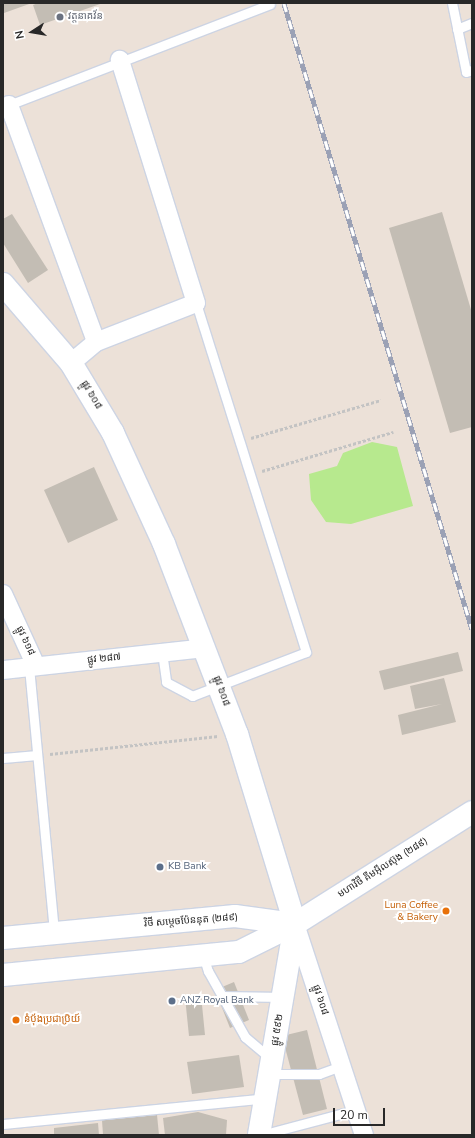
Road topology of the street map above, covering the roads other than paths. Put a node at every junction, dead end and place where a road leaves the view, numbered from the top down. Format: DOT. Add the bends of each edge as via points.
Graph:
graph roads {
  1 [pos="452,3"];
  2 [pos="270,4"];
  3 [pos="472,23"];
  4 [pos="457,28"];
  5 [pos="120,60"];
  6 [pos="472,70"];
  7 [pos="6,106"];
  8 [pos="3,284"];
  9 [pos="196,303"];
  10 [pos="96,342"];
  11 [pos="71,363"];
  12 [pos="3,594"];
  13 [pos="205,648"];
  14 [pos="162,652"];
  15 [pos="33,666"];
  16 [pos="3,670"];
  17 [pos="219,686"];
  18 [pos="38,755"];
  19 [pos="3,758"];
  20 [pos="472,812"];
  21 [pos="295,924"];
  22 [pos="54,933"];
  23 [pos="3,938"];
  24 [pos="203,955"];
  25 [pos="3,975"];
  26 [pos="221,996"];
  27 [pos="284,997"];
  28 [pos="341,1066"];
  29 [pos="272,1068"];
  30 [pos="267,1098"];
  31 [pos="355,1110"];
  32 [pos="3,1124"];
  33 [pos="260,1135"];
  34 [pos="364,1135"];
  1 -- 4 [label="lane"];
  2 -- 5 [label="lane"];
  3 -- 4 [label="lane"];
  4 -- 6 [label="lane" via="466,72"];
  5 -- 7 [label="lane"];
  5 -- 9 [label="street"];
  7 -- 10 [label="street"];
  8 -- 11 [label="street, ផ្លូវ ៦០៨"];
  9 -- 10 [label="street"];
  9 -- 17 [label="lane" via="306,652"];
  10 -- 11 [label="street"];
  11 -- 13 [label="street, ផ្លូវ ៦០៨" via="113,433 164,544"];
  12 -- 15 [label="street, ផ្លូវ ៦១៨"];
  13 -- 14 [label="street, ផ្លូវ ២៨៧"];
  13 -- 17 [label="street, ផ្លូវ ៦០៨"];
  14 -- 15 [label="street, ផ្លូវ ២៨៧"];
  14 -- 17 [label="lane" via="166,682 192,696"];
  15 -- 16 [label="street, ផ្លូវ ២៨៧"];
  15 -- 18 [label="lane"];
  17 -- 21 [label="street, ផ្លូវ ៦០៨" via="237,734"];
  18 -- 19 [label="lane"];
  18 -- 22 [label="lane"];
  20 -- 21 [label="street, មហាវិថី គីមអ៊ីលស៊ុង (២៨៩)"];
  21 -- 22 [label="street, វិថី សម្តេចប៉ែននុត (២៨៩)" via="235,916"];
  21 -- 24 [label="street" via="239,952"];
  21 -- 27 [label="street, ផ្លូវ ៥៩២"];
  21 -- 28 [label="street, ផ្លូវ ៦០៨"];
  22 -- 23 [label="street, វិថី សម្តេចប៉ែននុត (២៨៩)"];
  24 -- 25 [label="street"];
  24 -- 26 [label="lane"];
  26 -- 27 [label="lane"];
  26 -- 29 [label="lane" via="245,1037"];
  27 -- 29 [label="street, ផ្លូវ ៥៩២"];
  28 -- 29 [label="lane" via="319,1074"];
  28 -- 31 [label="street, ផ្លូវ ៦០៨"];
  29 -- 30 [label="street, ផ្លូវ ៥៩២"];
  30 -- 32 [label="lane"];
  30 -- 33 [label="street, ផ្លូវ ៥៩២"];
  31 -- 33 [label="lane"];
  31 -- 34 [label="street, ផ្លូវ ៦០៨"];
}
